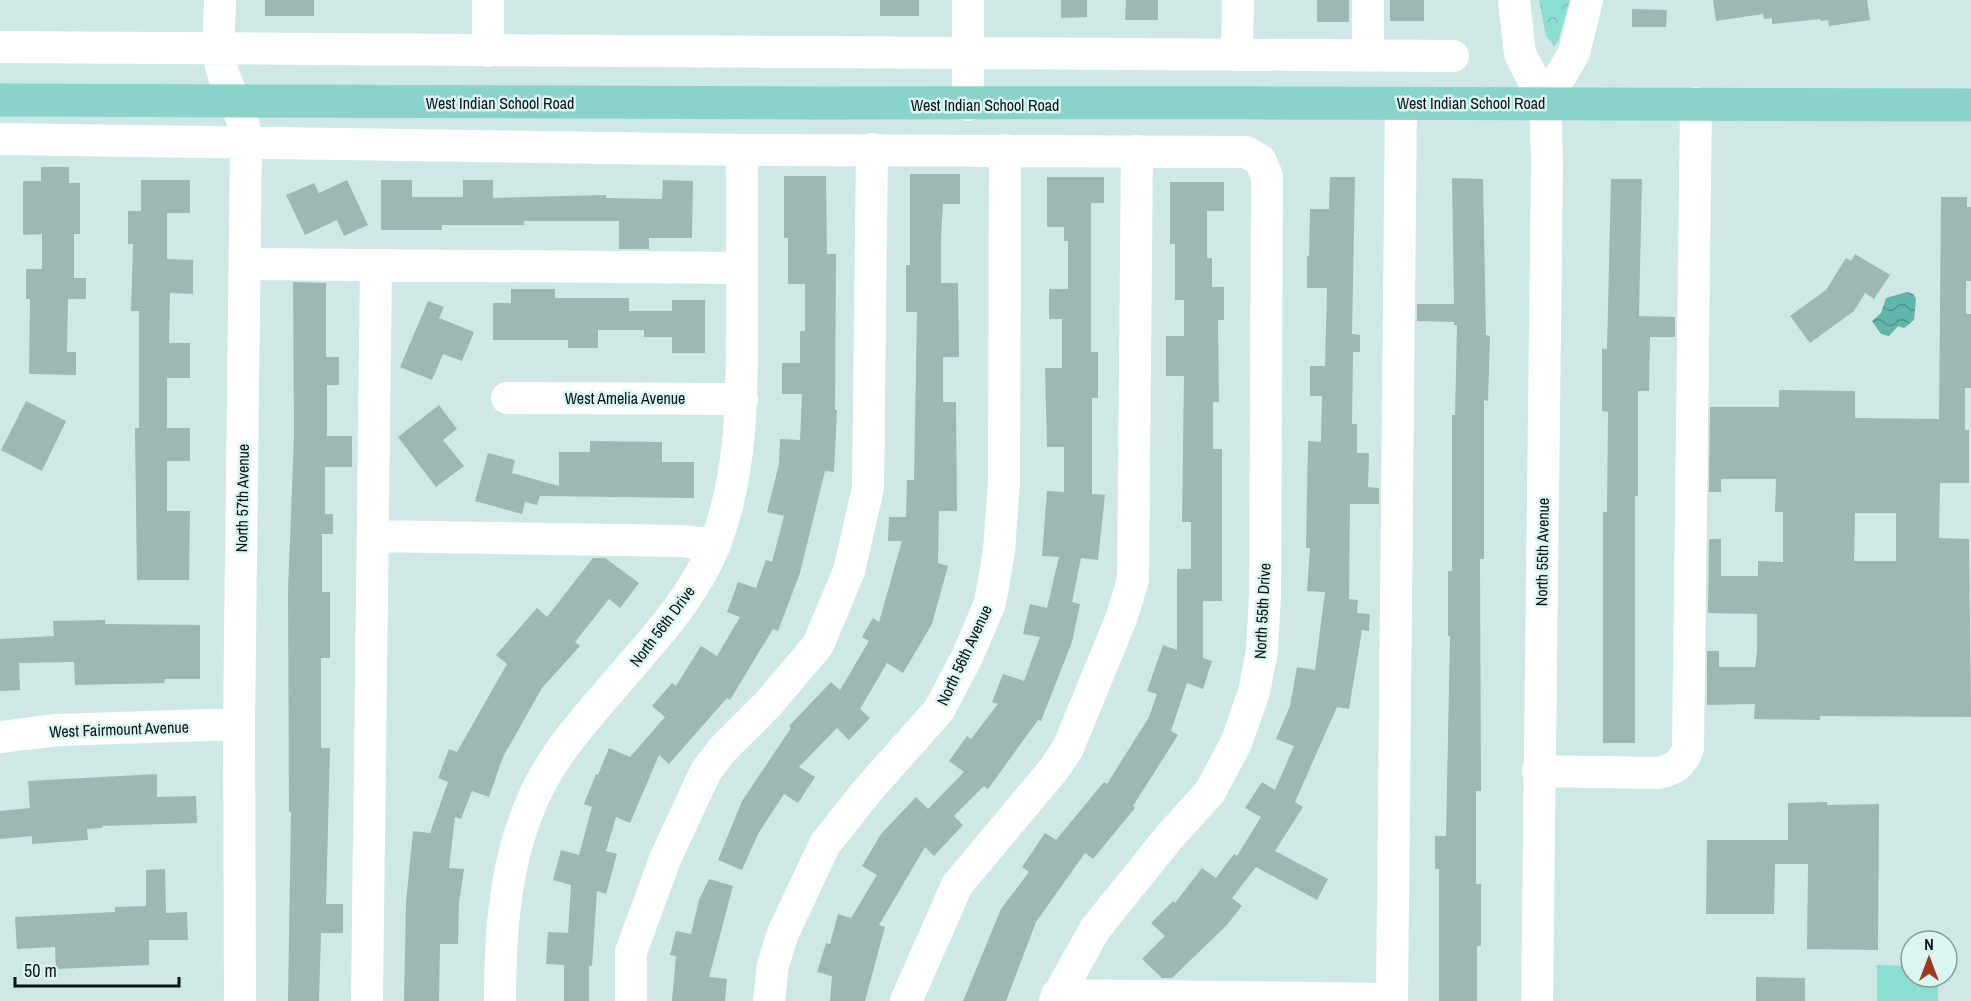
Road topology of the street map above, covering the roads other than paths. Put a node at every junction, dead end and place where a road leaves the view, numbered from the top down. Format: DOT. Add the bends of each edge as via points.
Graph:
graph roads {
  1 [pos="220,0"];
  2 [pos="488,0"];
  3 [pos="968,0"];
  4 [pos="1238,0"];
  5 [pos="1368,0"];
  6 [pos="1514,0"];
  7 [pos="1587,0"];
  8 [pos="0,47"];
  9 [pos="220,47"];
  10 [pos="488,51"];
  11 [pos="968,53"];
  12 [pos="1237,55"];
  13 [pos="1368,56"];
  14 [pos="1453,56"];
  15 [pos="0,100"];
  16 [pos="233,102"];
  17 [pos="1545,102"];
  18 [pos="1401,103"];
  19 [pos="1696,103"];
  20 [pos="968,105"];
  21 [pos="1971,105"];
  22 [pos="0,139"];
  23 [pos="246,141"];
  24 [pos="872,149"];
  25 [pos="742,150"];
  26 [pos="1005,150"];
  27 [pos="1137,152"];
  28 [pos="246,264"];
  29 [pos="376,266"];
  30 [pos="742,268"];
  31 [pos="507,398"];
  32 [pos="742,399"];
  33 [pos="373,536"];
  34 [pos="715,545"];
  35 [pos="239,724"];
  36 [pos="0,737"];
  37 [pos="1538,771"];
  38 [pos="1056,998"];
  39 [pos="1392,1000"];
  40 [pos="240,1001"];
  41 [pos="367,1001"];
  42 [pos="500,1001"];
  43 [pos="631,1001"];
  44 [pos="769,1001"];
  45 [pos="906,1001"];
  46 [pos="1537,1001"];
  1 -- 9 [label="street, North 57th Avenue"];
  2 -- 10 [label="street"];
  3 -- 11 [label="street"];
  4 -- 12 [label="street"];
  5 -- 13 [label="street"];
  6 -- 17 [label="street, North 55th Avenue" via="1520,54"];
  7 -- 17 [label="street" via="1574,53"];
  8 -- 9 [label="street"];
  9 -- 10 [label="street"];
  9 -- 16 [label="street, North 57th Avenue" via="220,64"];
  10 -- 11 [label="street"];
  11 -- 12 [label="street"];
  11 -- 20 [label="street"];
  12 -- 13 [label="street"];
  13 -- 14 [label="street"];
  15 -- 16 [label="main road, West Indian School Road"];
  16 -- 20 [label="main road, West Indian School Road"];
  16 -- 23 [label="street, North 57th Avenue" via="246,128"];
  17 -- 18 [label="main road, West Indian School Road"];
  17 -- 19 [label="main road, West Indian School Road"];
  17 -- 37 [label="street, North 55th Avenue"];
  18 -- 20 [label="main road, West Indian School Road"];
  18 -- 39 [label="street"];
  19 -- 21 [label="main road, West Indian School Road"];
  19 -- 37 [label="street" via="1688,749 1682,763 1672,770"];
  22 -- 23 [label="street"];
  23 -- 25 [label="street"];
  23 -- 28 [label="street, North 57th Avenue"];
  24 -- 25 [label="street"];
  24 -- 26 [label="street"];
  24 -- 43 [label="street" via="868,488 849,571 818,645 706,771 665,859 631,952"];
  25 -- 30 [label="street, North 56th Drive"];
  26 -- 27 [label="street"];
  26 -- 44 [label="street, North 56th Avenue" via="1004,482 990,603 939,710 825,844 783,933"];
  27 -- 38 [label="street, North 55th Drive" via="1246,152 1260,160 1267,176 1262,651 1254,692 1236,743 1210,792 1095,929"];
  27 -- 45 [label="street" via="1133,580 1068,748 957,885"];
  28 -- 29 [label="street"];
  28 -- 35 [label="street, North 57th Avenue"];
  29 -- 30 [label="street"];
  29 -- 33 [label="street"];
  30 -- 32 [label="street, North 56th Drive"];
  31 -- 32 [label="street, West Amelia Avenue"];
  32 -- 34 [label="street, North 56th Drive" via="737,452"];
  33 -- 34 [label="street" via="682,541"];
  33 -- 41 [label="street"];
  34 -- 42 [label="street, North 56th Drive" via="671,619 567,741 523,822 504,905"];
  35 -- 36 [label="street, West Fairmount Avenue" via="57,730"];
  35 -- 40 [label="street, North 57th Avenue"];
  37 -- 46 [label="street, North 55th Avenue"];
  38 -- 39 [label="street"];
}
